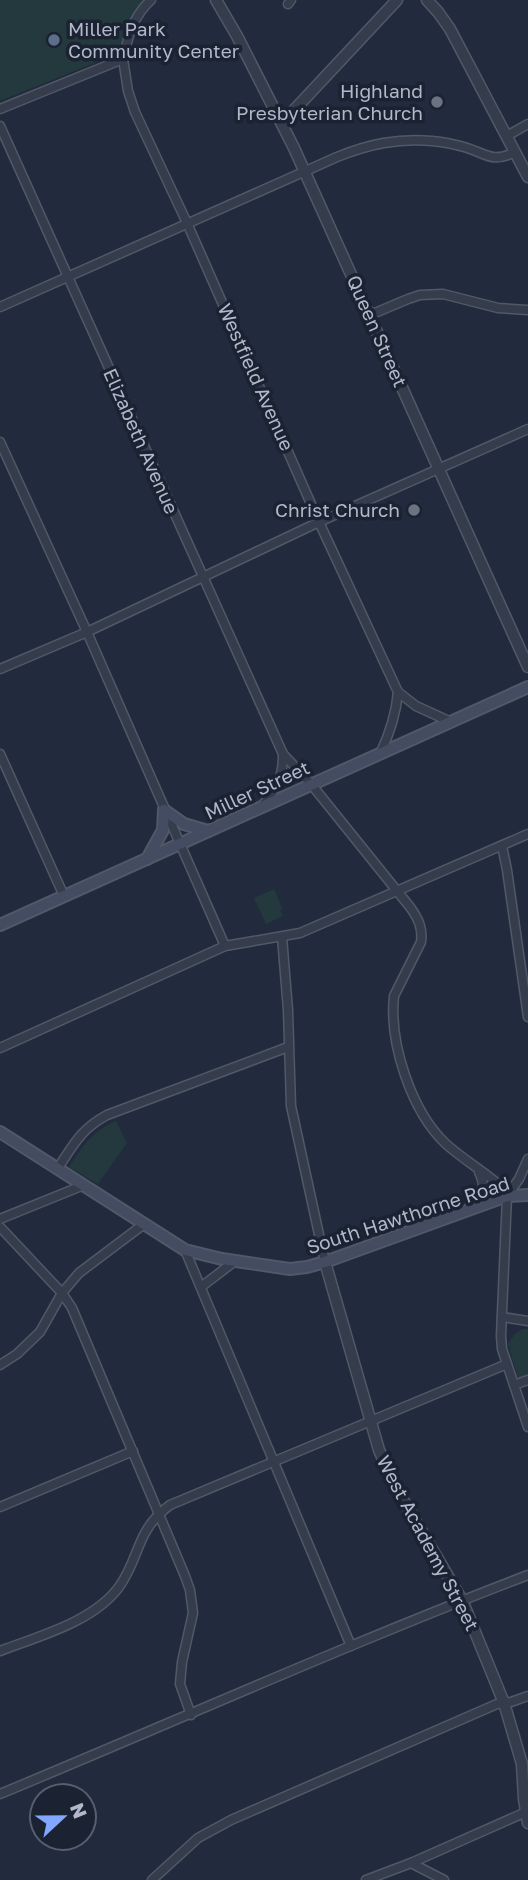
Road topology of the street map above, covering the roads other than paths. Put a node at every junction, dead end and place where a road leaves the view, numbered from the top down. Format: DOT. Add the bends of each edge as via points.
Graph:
graph roads {
  1 [pos="151,0"];
  2 [pos="216,0"];
  3 [pos="397,0"];
  4 [pos="427,0"];
  5 [pos="123,59"];
  6 [pos="0,109"];
  7 [pos="282,123"];
  8 [pos="528,124"];
  9 [pos="0,126"];
  10 [pos="507,136"];
  11 [pos="514,152"];
  12 [pos="304,171"];
  13 [pos="528,177"];
  14 [pos="187,223"];
  15 [pos="67,277"];
  16 [pos="0,307"];
  17 [pos="528,310"];
  18 [pos="370,315"];
  19 [pos="528,429"];
  20 [pos="0,442"];
  21 [pos="439,468"];
  22 [pos="319,522"];
  23 [pos="202,577"];
  24 [pos="87,632"];
  25 [pos="528,667"];
  26 [pos="0,669"];
  27 [pos="528,687"];
  28 [pos="397,692"];
  29 [pos="451,722"];
  30 [pos="0,754"];
  31 [pos="283,754"];
  32 [pos="380,754"];
  33 [pos="311,784"];
  34 [pos="262,807"];
  35 [pos="164,810"];
  36 [pos="208,831"];
  37 [pos="528,834"];
  38 [pos="180,845"];
  39 [pos="502,846"];
  40 [pos="147,859"];
  41 [pos="397,892"];
  42 [pos="64,897"];
  43 [pos="0,925"];
  44 [pos="282,937"];
  45 [pos="225,946"];
  46 [pos="528,1017"];
  47 [pos="288,1046"];
  48 [pos="0,1048"];
  49 [pos="0,1132"];
  50 [pos="528,1159"];
  51 [pos="58,1168"];
  52 [pos="478,1170"];
  53 [pos="85,1185"];
  54 [pos="528,1195"];
  55 [pos="508,1196"];
  56 [pos="471,1209"];
  57 [pos="0,1220"];
  58 [pos="144,1224"];
  59 [pos="0,1227"];
  60 [pos="185,1250"];
  61 [pos="235,1261"];
  62 [pos="325,1262"];
  63 [pos="201,1287"];
  64 [pos="62,1293"];
  65 [pos="502,1317"];
  66 [pos="528,1321"];
  67 [pos="507,1364"];
  68 [pos="0,1365"];
  69 [pos="528,1380"];
  70 [pos="514,1385"];
  71 [pos="369,1420"];
  72 [pos="528,1427"];
  73 [pos="133,1451"];
  74 [pos="274,1461"];
  75 [pos="0,1507"];
  76 [pos="158,1514"];
  77 [pos="528,1575"];
  78 [pos="462,1600"];
  79 [pos="351,1646"];
  80 [pos="0,1651"];
  81 [pos="528,1696"];
  82 [pos="504,1703"];
  83 [pos="191,1715"];
  84 [pos="0,1794"];
  85 [pos="526,1798"];
  86 [pos="526,1812"];
  87 [pos="528,1823"];
  88 [pos="411,1863"];
  89 [pos="152,1880"];
  90 [pos="366,1880"];
  91 [pos="444,1880"];
  1 -- 5 [label="street" via="130,29"];
  2 -- 7 [label="street, Queen Street"];
  3 -- 7 [label="street"];
  4 -- 10 [label="street" via="450,29"];
  5 -- 6 [label="street"];
  5 -- 14 [label="street, Westfield Avenue" via="135,112"];
  7 -- 12 [label="street, Queen Street"];
  8 -- 10 [label="street"];
  9 -- 15 [label="street, Elizabeth Avenue"];
  10 -- 11 [label="street"];
  11 -- 12 [label="street" via="497,159 436,141 396,141 355,150"];
  11 -- 13 [label="street"];
  12 -- 14 [label="street"];
  12 -- 18 [label="street, Queen Street"];
  14 -- 15 [label="street"];
  14 -- 22 [label="street, Westfield Avenue"];
  15 -- 16 [label="street"];
  15 -- 23 [label="street, Elizabeth Avenue"];
  17 -- 18 [label="street" via="498,308 443,294 420,295"];
  18 -- 21 [label="street, Queen Street"];
  19 -- 21 [label="street"];
  20 -- 24 [label="street"];
  21 -- 22 [label="street"];
  21 -- 25 [label="street, Queen Street"];
  22 -- 23 [label="street"];
  22 -- 28 [label="street, Westfield Avenue"];
  23 -- 24 [label="street"];
  23 -- 31 [label="street, Elizabeth Avenue"];
  24 -- 26 [label="street"];
  24 -- 35 [label="street"];
  27 -- 29 [label="main road, Miller Street"];
  28 -- 29 [label="street"];
  28 -- 32 [label="street" via="393,725"];
  29 -- 32 [label="main road, Miller Street"];
  30 -- 42 [label="street"];
  31 -- 33 [label="street, Elizabeth Avenue"];
  31 -- 34 [label="street" via="282,775"];
  32 -- 33 [label="main road, Miller Street"];
  33 -- 34 [label="main road, Miller Street"];
  33 -- 41 [label="street, Elizabeth Avenue"];
  34 -- 36 [label="main road, Miller Street"];
  35 -- 36 [label="main road" via="184,824"];
  35 -- 38 [label="street"];
  35 -- 40 [label="main road" via="163,830"];
  36 -- 38 [label="main road, Miller Street"];
  37 -- 39 [label="street"];
  38 -- 40 [label="main road, Miller Street"];
  38 -- 45 [label="street"];
  39 -- 41 [label="street"];
  39 -- 46 [label="street"];
  40 -- 42 [label="main road, Miller Street"];
  41 -- 44 [label="street"];
  41 -- 52 [label="street, Elizabeth Avenue" via="416,915 422,936 394,996 400,1055 424,1117 444,1142"];
  42 -- 43 [label="main road, Miller Street"];
  44 -- 45 [label="street"];
  44 -- 47 [label="street"];
  45 -- 48 [label="street"];
  47 -- 51 [label="street" via="107,1115 82,1132"];
  47 -- 62 [label="street" via="291,1107"];
  49 -- 51 [label="main road, South Hawthorne Road"];
  50 -- 55 [label="street"];
  51 -- 53 [label="main road, South Hawthorne Road"];
  52 -- 55 [label="street, Elizabeth Avenue"];
  52 -- 56 [label="street" via="483,1190"];
  53 -- 57 [label="street"];
  53 -- 58 [label="main road, South Hawthorne Road"];
  54 -- 55 [label="main road, South Hawthorne Road"];
  55 -- 56 [label="main road, South Hawthorne Road"];
  55 -- 65 [label="street"];
  56 -- 62 [label="main road, South Hawthorne Road"];
  58 -- 60 [label="main road, South Hawthorne Road"];
  58 -- 64 [label="street" via="79,1273"];
  59 -- 64 [label="street"];
  60 -- 61 [label="main road, South Hawthorne Road"];
  60 -- 63 [label="street"];
  61 -- 62 [label="main road, South Hawthorne Road" via="289,1269"];
  61 -- 63 [label="street"];
  62 -- 71 [label="street, West Academy Street"];
  63 -- 74 [label="street"];
  64 -- 68 [label="street" via="40,1332"];
  64 -- 73 [label="street"];
  65 -- 66 [label="street"];
  65 -- 67 [label="street"];
  67 -- 70 [label="street"];
  67 -- 71 [label="street"];
  69 -- 70 [label="street"];
  70 -- 72 [label="street"];
  71 -- 74 [label="street"];
  71 -- 78 [label="street, West Academy Street" via="394,1486"];
  73 -- 75 [label="street"];
  73 -- 76 [label="street"];
  74 -- 76 [label="street"];
  74 -- 79 [label="street"];
  76 -- 80 [label="street" via="119,1587 101,1606"];
  76 -- 83 [label="street" via="192,1603 180,1675"];
  77 -- 78 [label="street"];
  78 -- 79 [label="street"];
  78 -- 82 [label="street, West Academy Street"];
  79 -- 83 [label="street"];
  81 -- 82 [label="street"];
  82 -- 85 [label="street, West Academy Street" via="522,1764"];
  82 -- 89 [label="street" via="230,1819 198,1838"];
  83 -- 84 [label="street"];
  85 -- 86 [label="street, West Academy Street"];
  86 -- 87 [label="street, West Academy Street"];
  86 -- 88 [label="street"];
  88 -- 90 [label="street"];
  88 -- 91 [label="street"];
}
